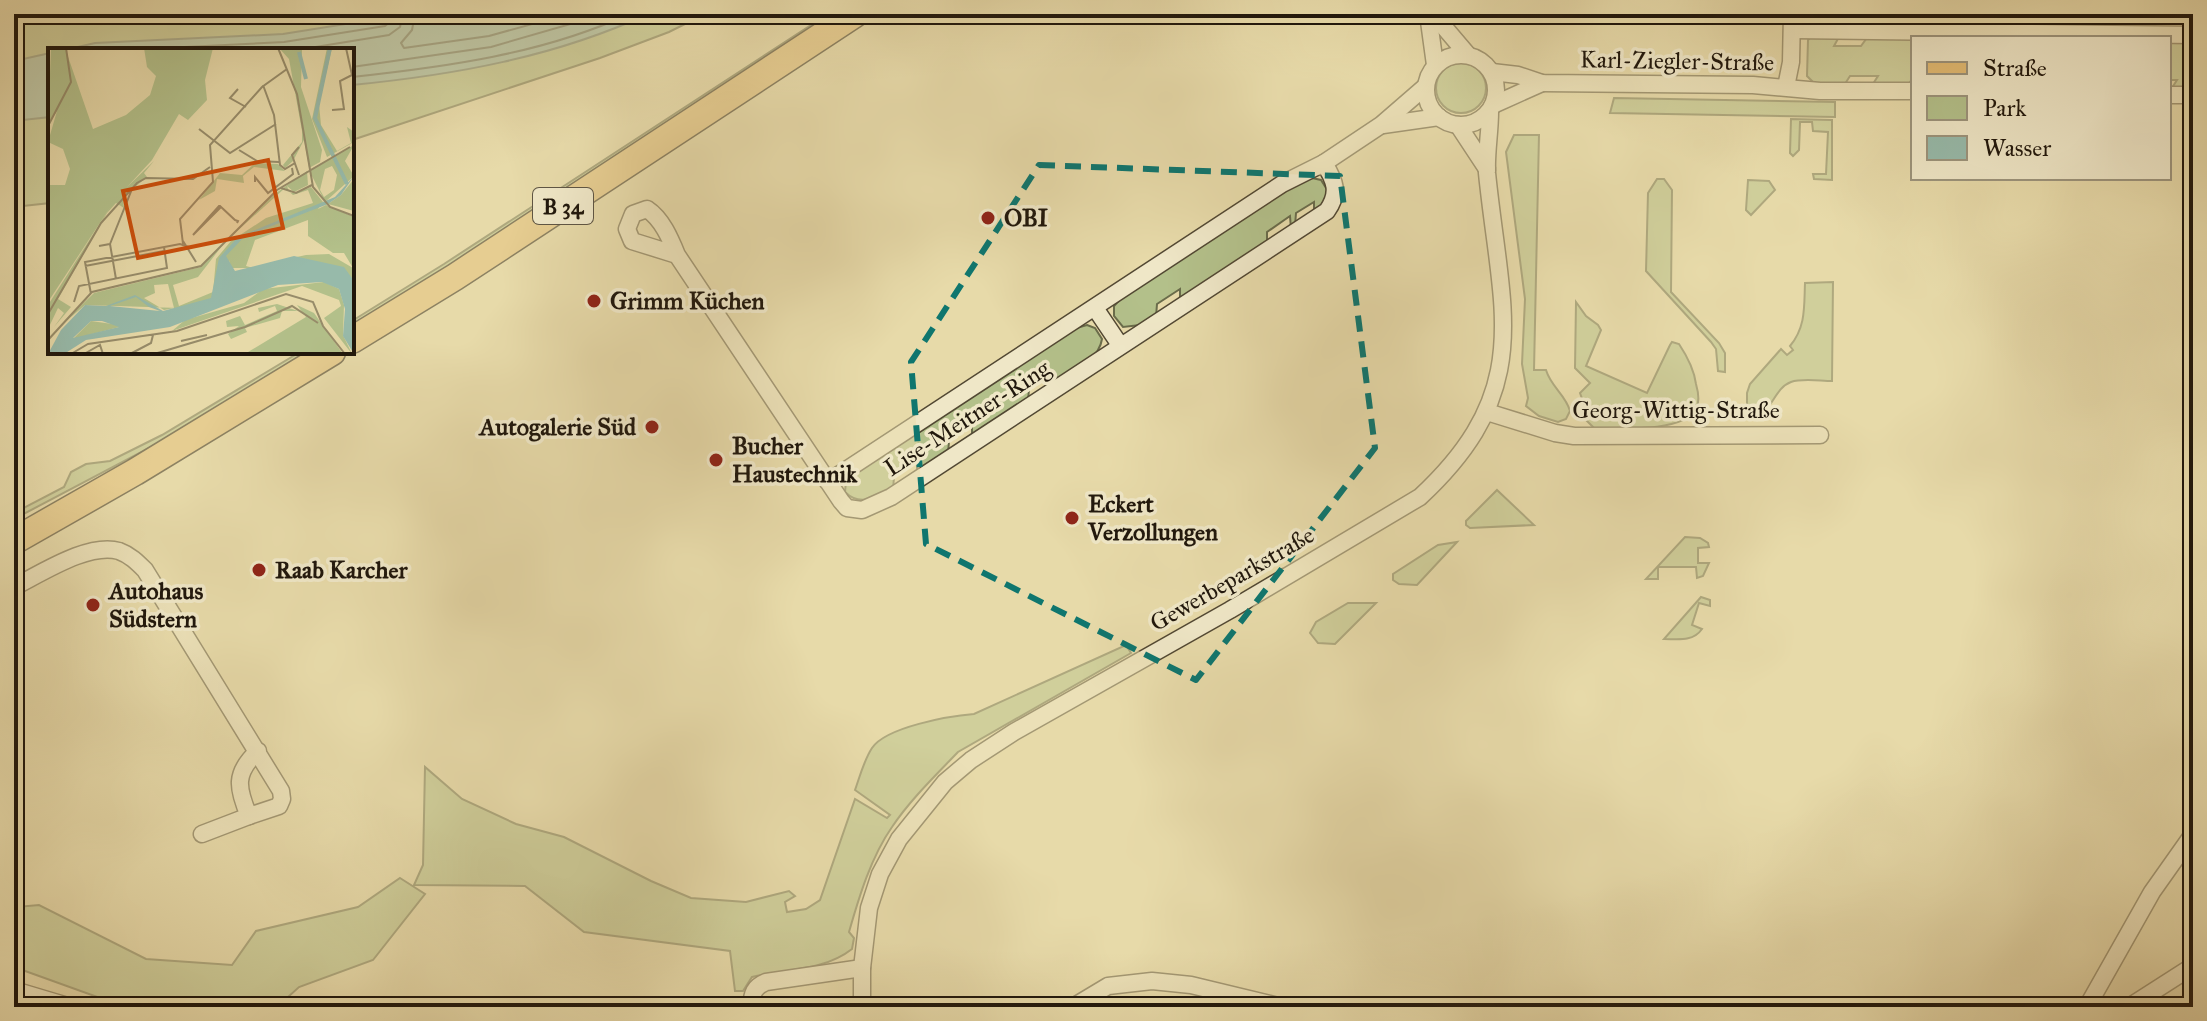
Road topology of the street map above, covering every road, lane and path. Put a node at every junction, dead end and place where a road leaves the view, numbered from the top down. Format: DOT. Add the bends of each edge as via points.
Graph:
graph roads {
  1 [pos="855,14"];
  2 [pos="1431,14"];
  3 [pos="1792,22"];
  4 [pos="2193,35"];
  5 [pos="2052,36"];
  6 [pos="1467,54"];
  7 [pos="1435,65"];
  8 [pos="1492,72"];
  9 [pos="1542,83"];
  10 [pos="1426,86"];
  11 [pos="1786,87"];
  12 [pos="1911,91"];
  13 [pos="2171,95"];
  14 [pos="2193,95"];
  15 [pos="1492,108"];
  16 [pos="1439,117"];
  17 [pos="1381,125"];
  18 [pos="1458,125"];
  19 [pos="1324,163"];
  20 [pos="1487,169"];
  21 [pos="677,255"];
  22 [pos="1095,308"];
  23 [pos="354,339"];
  24 [pos="1120,345"];
  25 [pos="329,354"];
  26 [pos="1487,412"];
  27 [pos="1820,435"];
  28 [pos="828,482"];
  29 [pos="14,541"];
  30 [pos="14,587"];
  31 [pos="258,751"];
  32 [pos="249,816"];
  33 [pos="202,834"];
  34 [pos="2193,834"];
  35 [pos="2193,966"];
  36 [pos="862,968"];
  37 [pos="14,990"];
  38 [pos="71,1007"];
  39 [pos="751,1007"];
  40 [pos="862,1007"];
  41 [pos="1073,1007"];
  42 [pos="1282,1007"];
  43 [pos="2087,1007"];
  44 [pos="2129,1007"];
  1 -- 23 [label="main road, B 34"];
  2 -- 6 [label="street"];
  2 -- 7 [label="street"];
  3 -- 5 [label="street"];
  3 -- 11 [label="street, Karl-Ziegler-Straße"];
  4 -- 5 [label="street"];
  6 -- 7 [label="street"];
  6 -- 8 [label="street"];
  7 -- 10 [label="street"];
  8 -- 9 [label="street, Karl-Ziegler-Straße"];
  8 -- 15 [label="street, Gewerbeparkstraße" via="1497,95"];
  9 -- 11 [label="street, Karl-Ziegler-Straße"];
  9 -- 15 [label="street, Karl-Ziegler-Straße"];
  10 -- 16 [label="street"];
  10 -- 17 [label="street, Lise-Meitner-Ring"];
  11 -- 12 [label="street"];
  13 -- 14 [label="street"];
  15 -- 18 [label="street" via="1481,120"];
  15 -- 20 [label="street, Gewerbeparkstraße"];
  16 -- 17 [label="street, Lise-Meitner-Ring"];
  16 -- 18 [label="street"];
  17 -- 19 [label="street, Lise-Meitner-Ring"];
  18 -- 20 [label="street, Gewerbeparkstraße"];
  19 -- 22 [label="street, Lise-Meitner-Ring" via="1282,184"];
  19 -- 24 [label="street, Lise-Meitner-Ring" via="1334,179 1335,199 1327,211"];
  20 -- 26 [label="street, Gewerbeparkstraße" via="1504,311 1499,376"];
  21 -- 28 [label="street"];
  22 -- 24 [label="street"];
  22 -- 28 [label="street, Lise-Meitner-Ring"];
  24 -- 28 [label="street, Lise-Meitner-Ring" via="891,497 862,510 847,508"];
  25 -- 29 [label="main road"];
  26 -- 27 [label="street, Georg-Wittig-Straße" via="1574,436"];
  26 -- 36 [label="street, Gewerbeparkstraße" via="1471,442 1420,497 1014,732 945,782 899,839 880,874 869,908"];
  30 -- 31 [label="street" via="99,549 129,556 145,570"];
  31 -- 32 [label="street" via="248,760 238,785"];
  31 -- 32 [label="street" via="282,799 279,806"];
  32 -- 33 [label="street"];
  34 -- 43 [label="street" via="2152,892"];
  35 -- 44 [label="street"];
  36 -- 39 [label="street" via="766,982 756,986"];
  36 -- 40 [label="street, Gewerbeparkstraße"];
  37 -- 38 [label="street"];
  41 -- 42 [label="street" via="1108,986 1152,981"];
}
